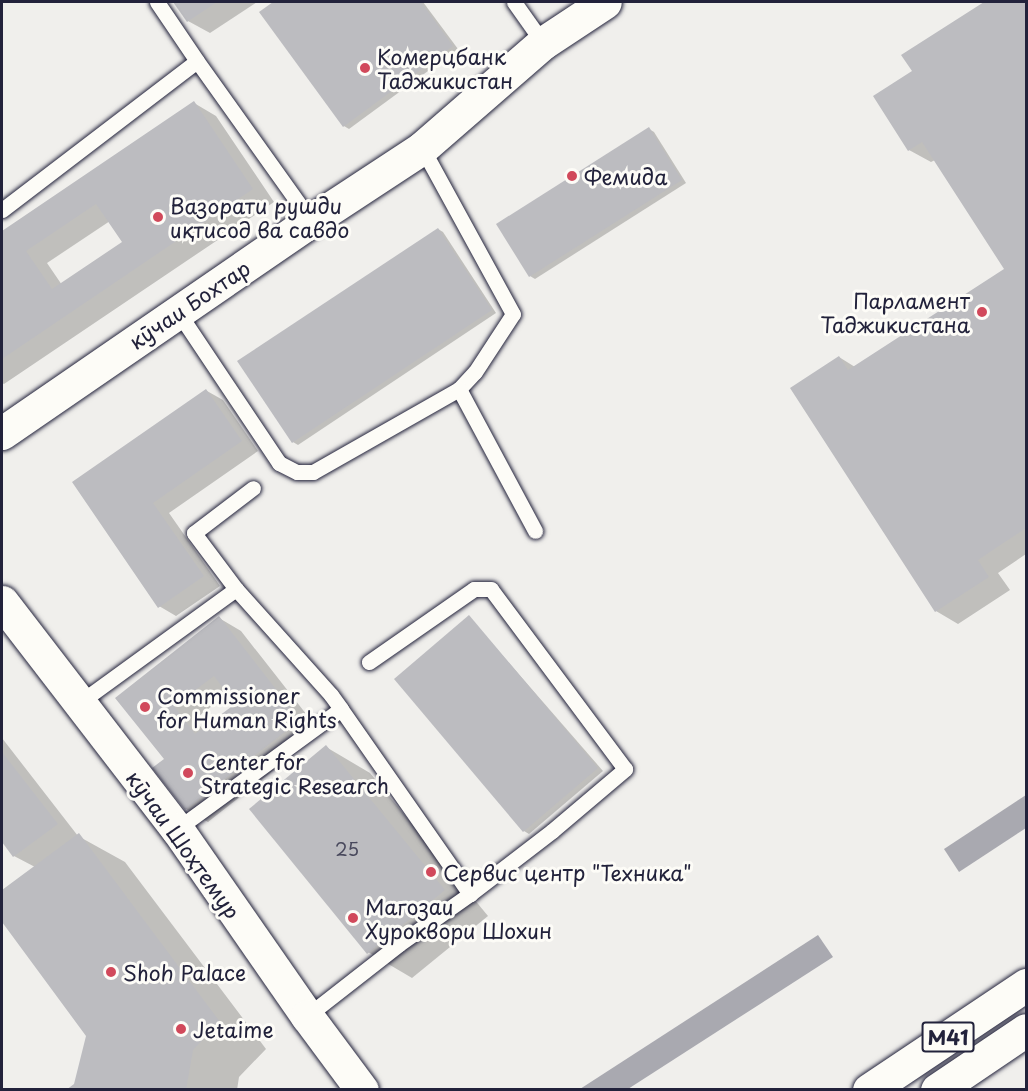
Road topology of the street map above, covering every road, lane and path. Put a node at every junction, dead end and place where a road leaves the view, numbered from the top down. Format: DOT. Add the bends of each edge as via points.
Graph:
graph roads {
  1 [pos="157,2"];
  2 [pos="514,2"];
  3 [pos="605,2"];
  4 [pos="543,43"];
  5 [pos="197,61"];
  6 [pos="422,148"];
  7 [pos="2,210"];
  8 [pos="311,221"];
  9 [pos="178,312"];
  10 [pos="459,389"];
  11 [pos="2,433"];
  12 [pos="253,488"];
  13 [pos="535,531"];
  14 [pos="236,589"];
  15 [pos="2,602"];
  16 [pos="369,662"];
  17 [pos="79,704"];
  18 [pos="341,709"];
  19 [pos="177,829"];
  20 [pos="470,894"];
  21 [pos="1026,985"];
  22 [pos="307,1016"];
  23 [pos="1026,1030"];
  24 [pos="362,1089"];
  25 [pos="869,1089"];
  26 [pos="937,1089"];
  1 -- 5 [label="lane"];
  2 -- 4 [label="lane"];
  3 -- 4 [label="main road, кӯчаи Бохтар"];
  4 -- 6 [label="main road, кӯчаи Бохтар"];
  5 -- 7 [label="lane"];
  5 -- 8 [label="lane"];
  6 -- 8 [label="main road, кӯчаи Бохтар"];
  6 -- 10 [label="lane" via="513,314 475,372"];
  8 -- 9 [label="main road, кӯчаи Бохтар"];
  9 -- 10 [label="lane" via="279,463 297,472 313,472"];
  9 -- 11 [label="main road, кӯчаи Бохтар"];
  10 -- 13 [label="lane"];
  12 -- 14 [label="lane" via="194,533"];
  14 -- 17 [label="lane"];
  14 -- 18 [label="lane"];
  15 -- 17 [label="main road, кӯчаи Шоҳтемур"];
  16 -- 20 [label="lane" via="474,589 491,589 625,769"];
  17 -- 19 [label="main road, кӯчаи Шоҳтемур"];
  18 -- 19 [label="lane"];
  18 -- 20 [label="lane"];
  19 -- 22 [label="main road, кӯчаи Шоҳтемур"];
  20 -- 22 [label="lane"];
  21 -- 25 [label="main road, M41"];
  22 -- 24 [label="main road, кӯчаи Шоҳтемур"];
  23 -- 26 [label="main road, M41"];
}
